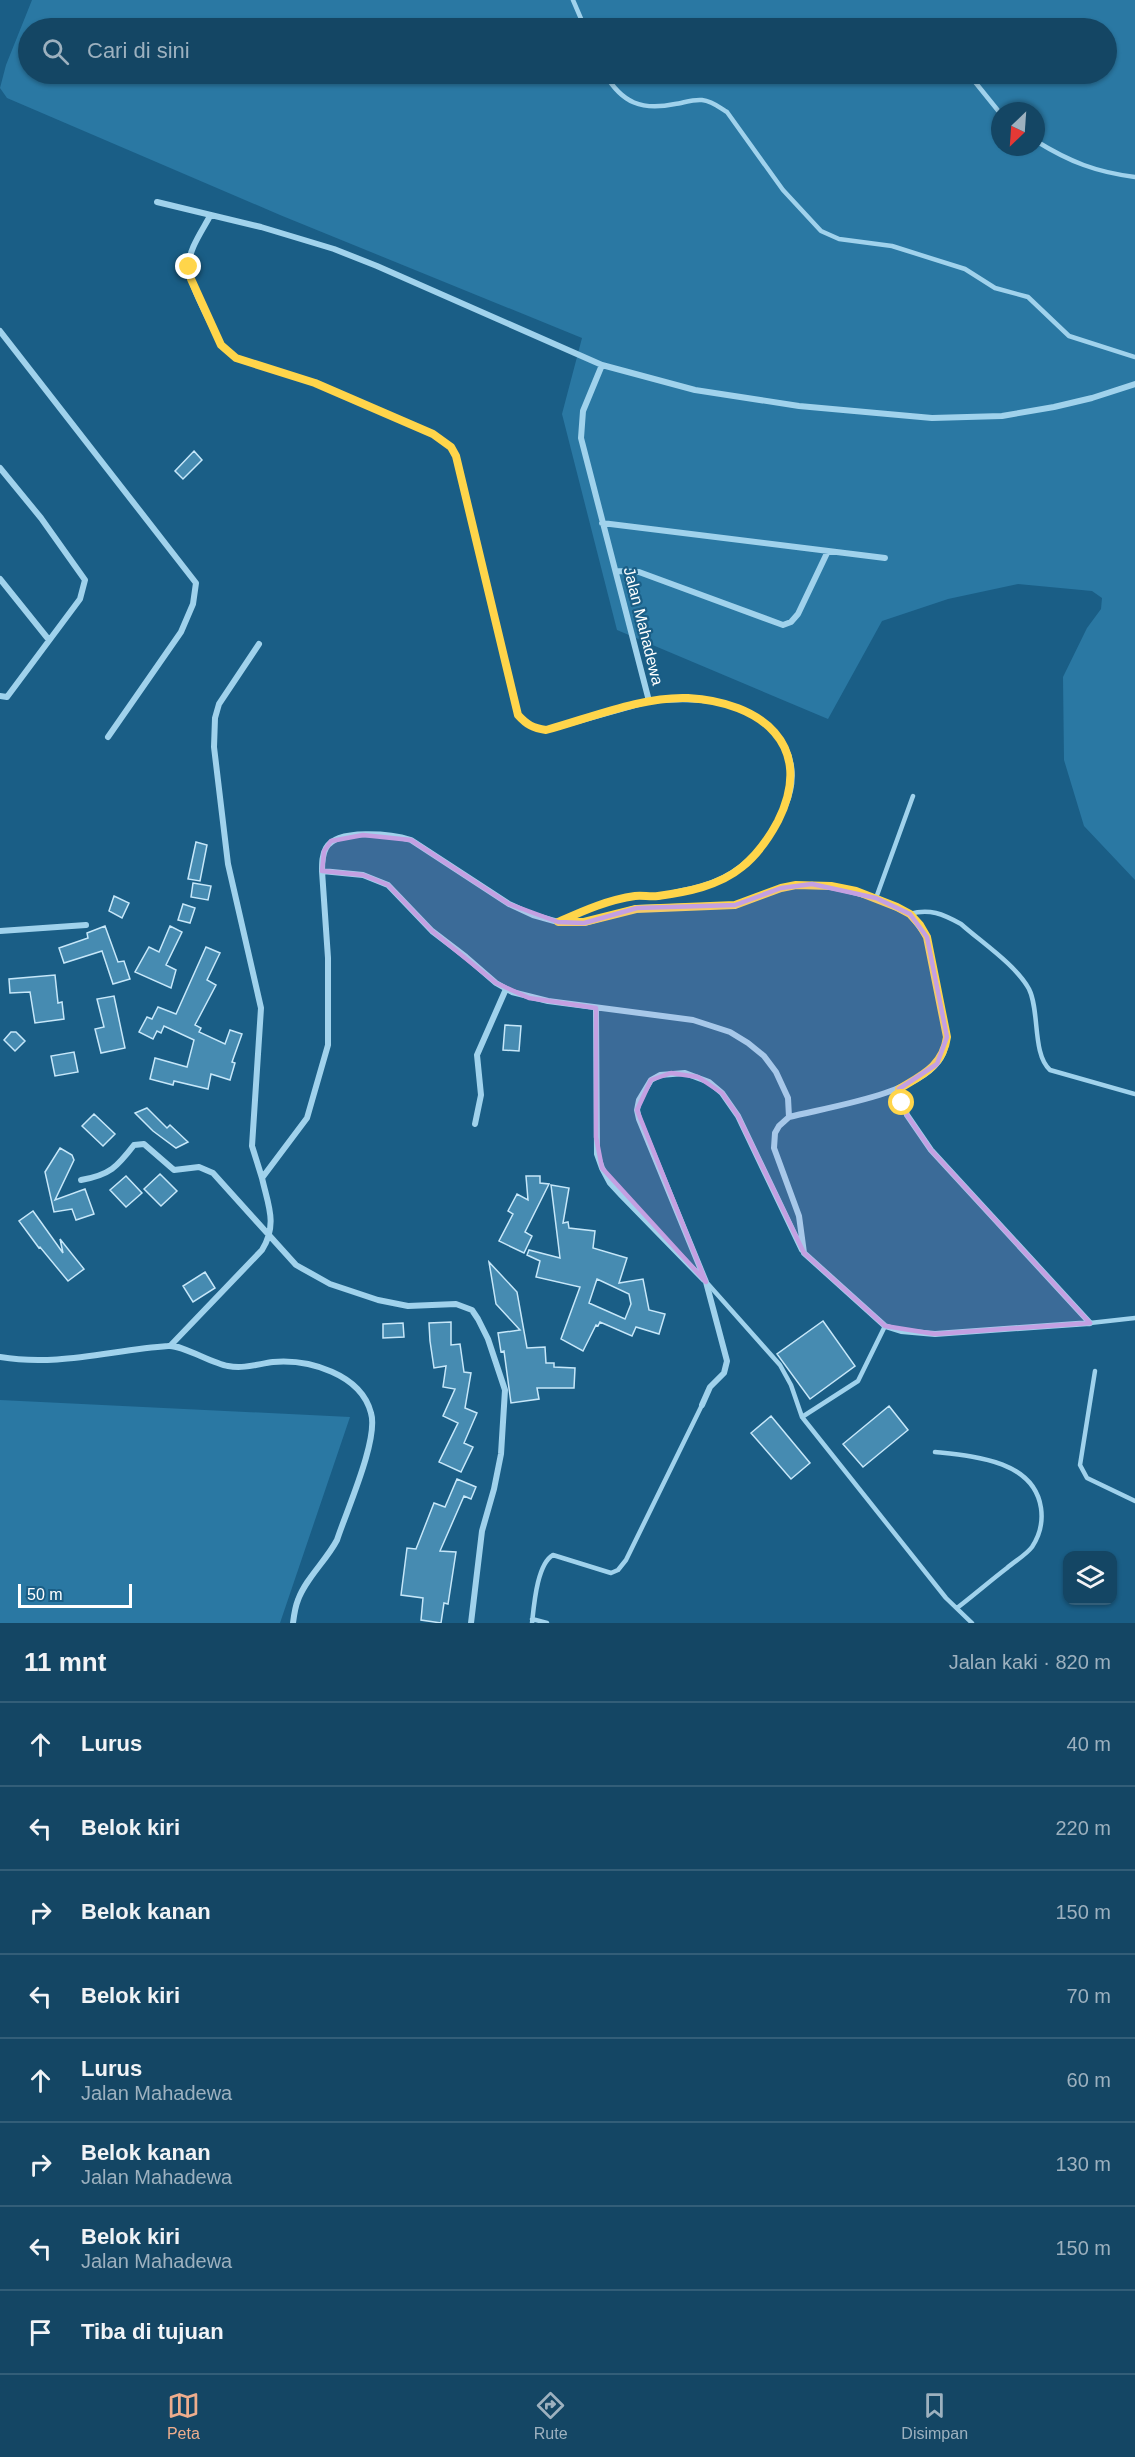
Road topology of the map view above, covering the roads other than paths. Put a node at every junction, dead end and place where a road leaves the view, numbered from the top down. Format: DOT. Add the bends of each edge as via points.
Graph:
graph roads {
  1 [pos="573,0"];
  2 [pos="581,18"];
  3 [pos="611,84"];
  4 [pos="977,84"];
  5 [pos="991,102"];
  6 [pos="1045,146"];
  7 [pos="1135,177"];
  8 [pos="157,202"];
  9 [pos="210,216"];
  10 [pos="0,331"];
  11 [pos="1135,357"];
  12 [pos="602,365"];
  13 [pos="1135,384"];
  14 [pos="0,468"];
  15 [pos="602,524"];
  16 [pos="828,551"];
  17 [pos="885,558"];
  18 [pos="616,571"];
  19 [pos="0,579"];
  20 [pos="49,640"];
  21 [pos="259,644"];
  22 [pos="0,696"];
  23 [pos="650,702"];
  24 [pos="108,737"];
  25 [pos="913,796"];
  26 [pos="322,871"];
  27 [pos="876,898"];
  28 [pos="910,914"];
  29 [pos="558,922"];
  30 [pos="86,926"];
  31 [pos="0,931"];
  32 [pos="506,989"];
  33 [pos="596,1008"];
  34 [pos="899,1089"];
  35 [pos="1135,1094"];
  36 [pos="789,1117"];
  37 [pos="475,1124"];
  38 [pos="262,1178"];
  39 [pos="81,1180"];
  40 [pos="270,1238"];
  41 [pos="804,1253"];
  42 [pos="706,1282"];
  43 [pos="1135,1318"];
  44 [pos="1089,1323"];
  45 [pos="885,1326"];
  46 [pos="171,1345"];
  47 [pos="0,1357"];
  48 [pos="1095,1371"];
  49 [pos="702,1405"];
  50 [pos="802,1418"];
  51 [pos="935,1452"];
  52 [pos="1135,1501"];
  53 [pos="957,1608"];
  54 [pos="532,1621"];
  55 [pos="293,1623"];
  56 [pos="471,1623"];
  57 [pos="547,1623"];
  58 [pos="972,1623"];
  1 -- 2 [label="lane"];
  3 -- 11 [label="lane" via="645,107 700,100 717,105 727,112 783,190 812,223 831,236 892,246 965,269 995,288 1028,297 1069,336"];
  4 -- 5 [label="lane"];
  6 -- 7 [label="lane" via="1079,165"];
  8 -- 9 [label="street"];
  9 -- 12 [label="street" via="334,249"];
  9 -- 23 [label="street, Jalan Mahadewa" via="195,243 189,267 191,279 228,353 315,383 433,434 451,447 518,715 525,724 546,730"];
  10 -- 24 [label="street" via="196,583 193,604 181,632"];
  12 -- 13 [label="street" via="695,390 749,399 932,418 1002,416 1092,398"];
  12 -- 15 [label="street, Jalan Mahadewa" via="580,424"];
  14 -- 20 [label="street" via="85,580 80,599"];
  15 -- 16 [label="street"];
  15 -- 18 [label="street, Jalan Mahadewa"];
  16 -- 17 [label="street"];
  16 -- 18 [label="street" via="798,614 783,625 639,572"];
  18 -- 23 [label="street, Jalan Mahadewa"];
  19 -- 20 [label="street"];
  20 -- 22 [label="street" via="7,697"];
  21 -- 38 [label="street" via="219,704 214,747 228,864 261,1008 252,1146"];
  23 -- 29 [label="street" via="709,700 728,704 760,720 775,733 789,757 792,771 788,798 754,857 726,877 656,897 613,901"];
  25 -- 27 [label="lane"];
  26 -- 29 [label="street" via="324,851 332,842 350,835 398,836 424,847 509,904"];
  26 -- 32 [label="street" via="363,875 388,885 432,931"];
  26 -- 38 [label="street" via="328,1045 307,1118"];
  27 -- 28 [label="street"];
  27 -- 29 [label="street" via="831,886 796,885 735,905 636,909 584,922"];
  28 -- 34 [label="street" via="927,937 947,1037 937,1064"];
  28 -- 35 [label="lane" via="932,911 961,924 1016,973 1030,992 1042,1057 1050,1070"];
  30 -- 31 [label="street"];
  32 -- 33 [label="street" via="529,998"];
  32 -- 37 [label="street" via="477,1055 481,1095"];
  33 -- 36 [label="street" via="693,1020 730,1032 764,1056 776,1072 788,1098"];
  33 -- 42 [label="street" via="596,1137 602,1168 610,1183"];
  34 -- 36 [label="street"];
  34 -- 44 [label="street" via="907,1115 931,1150"];
  36 -- 41 [label="street" via="778,1126 774,1148 799,1216"];
  38 -- 40 [label="street" via="272,1227"];
  39 -- 40 [label="street" via="109,1172 134,1145 144,1144 174,1170 199,1167 213,1173"];
  40 -- 46 [label="street"];
  40 -- 56 [label="street" via="296,1265 330,1284 393,1304 460,1305 472,1310 478,1319 505,1390 501,1454 482,1531"];
  41 -- 42 [label="street" via="738,1116 722,1093 698,1077 660,1075 651,1080 637,1110"];
  41 -- 45 [label="street"];
  42 -- 49 [label="street" via="727,1361 724,1373 710,1387"];
  42 -- 50 [label="lane" via="780,1365"];
  43 -- 44 [label="lane"];
  44 -- 45 [label="street" via="935,1334"];
  45 -- 50 [label="lane" via="858,1381"];
  46 -- 47 [label="street" via="65,1361"];
  46 -- 55 [label="street" via="232,1367 274,1362 315,1366 345,1380 366,1400 372,1415 370,1444 337,1540 303,1588"];
  48 -- 52 [label="lane" via="1080,1465 1088,1478"];
  49 -- 54 [label="lane" via="618,1570 611,1573 553,1555 546,1559"];
  50 -- 53 [label="lane"];
  51 -- 53 [label="lane" via="992,1461 1018,1471 1040,1501 1043,1519 1030,1549"];
  53 -- 58 [label="lane"];
  54 -- 57 [label="lane"];
}
